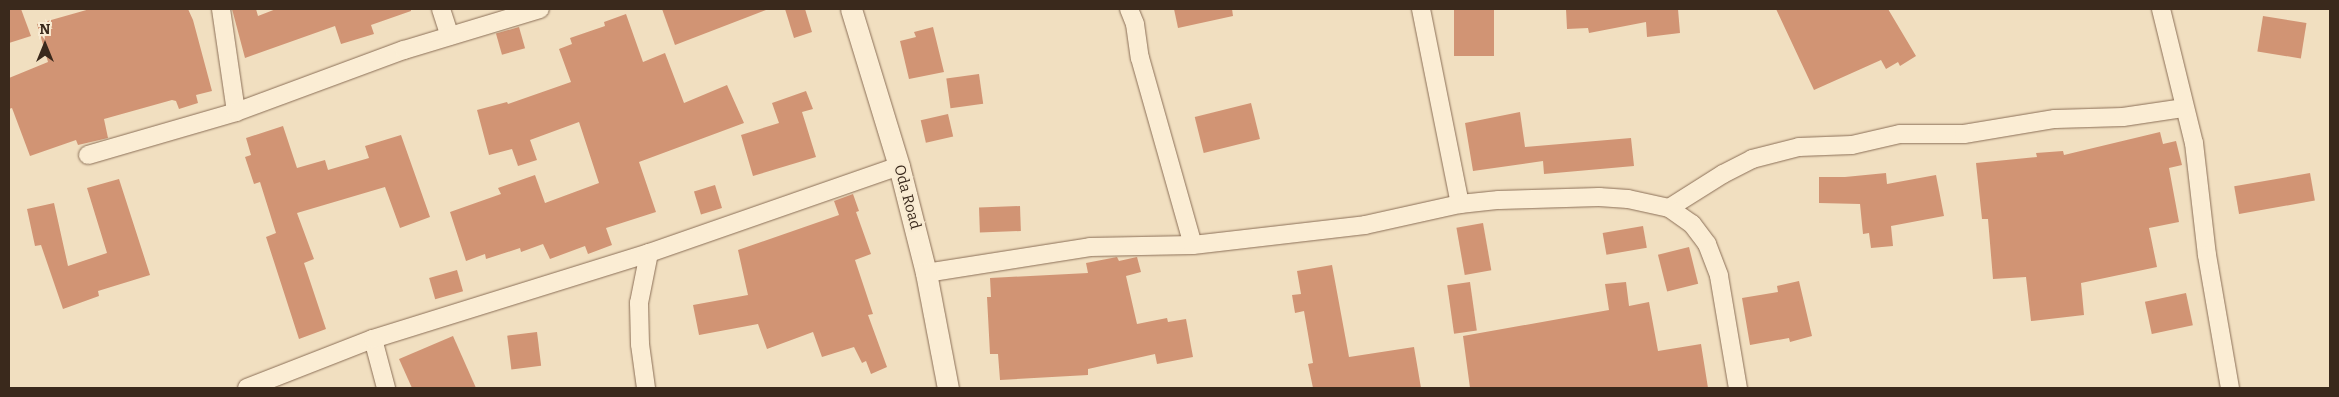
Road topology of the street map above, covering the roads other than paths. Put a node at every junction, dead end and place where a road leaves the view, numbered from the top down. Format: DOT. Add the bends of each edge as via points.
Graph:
graph roads {
  1 [pos="221,9"];
  2 [pos="441,9"];
  3 [pos="540,9"];
  4 [pos="851,9"];
  5 [pos="1129,9"];
  6 [pos="1421,9"];
  7 [pos="2161,9"];
  8 [pos="450,36"];
  9 [pos="2184,108"];
  10 [pos="236,112"];
  11 [pos="88,155"];
  12 [pos="899,166"];
  13 [pos="1460,204"];
  14 [pos="1668,208"];
  15 [pos="1193,245"];
  16 [pos="649,253"];
  17 [pos="926,273"];
  18 [pos="373,339"];
  19 [pos="247,388"];
  20 [pos="386,388"];
  21 [pos="646,388"];
  22 [pos="948,388"];
  23 [pos="1738,388"];
  24 [pos="2230,388"];
  1 -- 10 [label="street"];
  2 -- 8 [label="street"];
  3 -- 8 [label="street"];
  4 -- 12 [label="street, Oda Road"];
  5 -- 15 [label="street"];
  6 -- 13 [label="street"];
  7 -- 9 [label="street"];
  8 -- 10 [label="street"];
  9 -- 14 [label="street" via="2123,118 2054,119 1964,134 1900,134 1852,145 1799,147 1752,159"];
  9 -- 24 [label="street" via="2194,143 2207,255"];
  10 -- 11 [label="street"];
  12 -- 16 [label="street"];
  12 -- 17 [label="street, Oda Road"];
  13 -- 14 [label="street" via="1599,197 1628,199"];
  13 -- 15 [label="street" via="1366,225"];
  14 -- 23 [label="street" via="1692,224 1707,244 1716,268"];
  15 -- 17 [label="street" via="1090,247"];
  16 -- 18 [label="street"];
  16 -- 21 [label="street" via="639,303"];
  17 -- 22 [label="street, Oda Road"];
  18 -- 19 [label="street"];
  18 -- 20 [label="street"];
}
